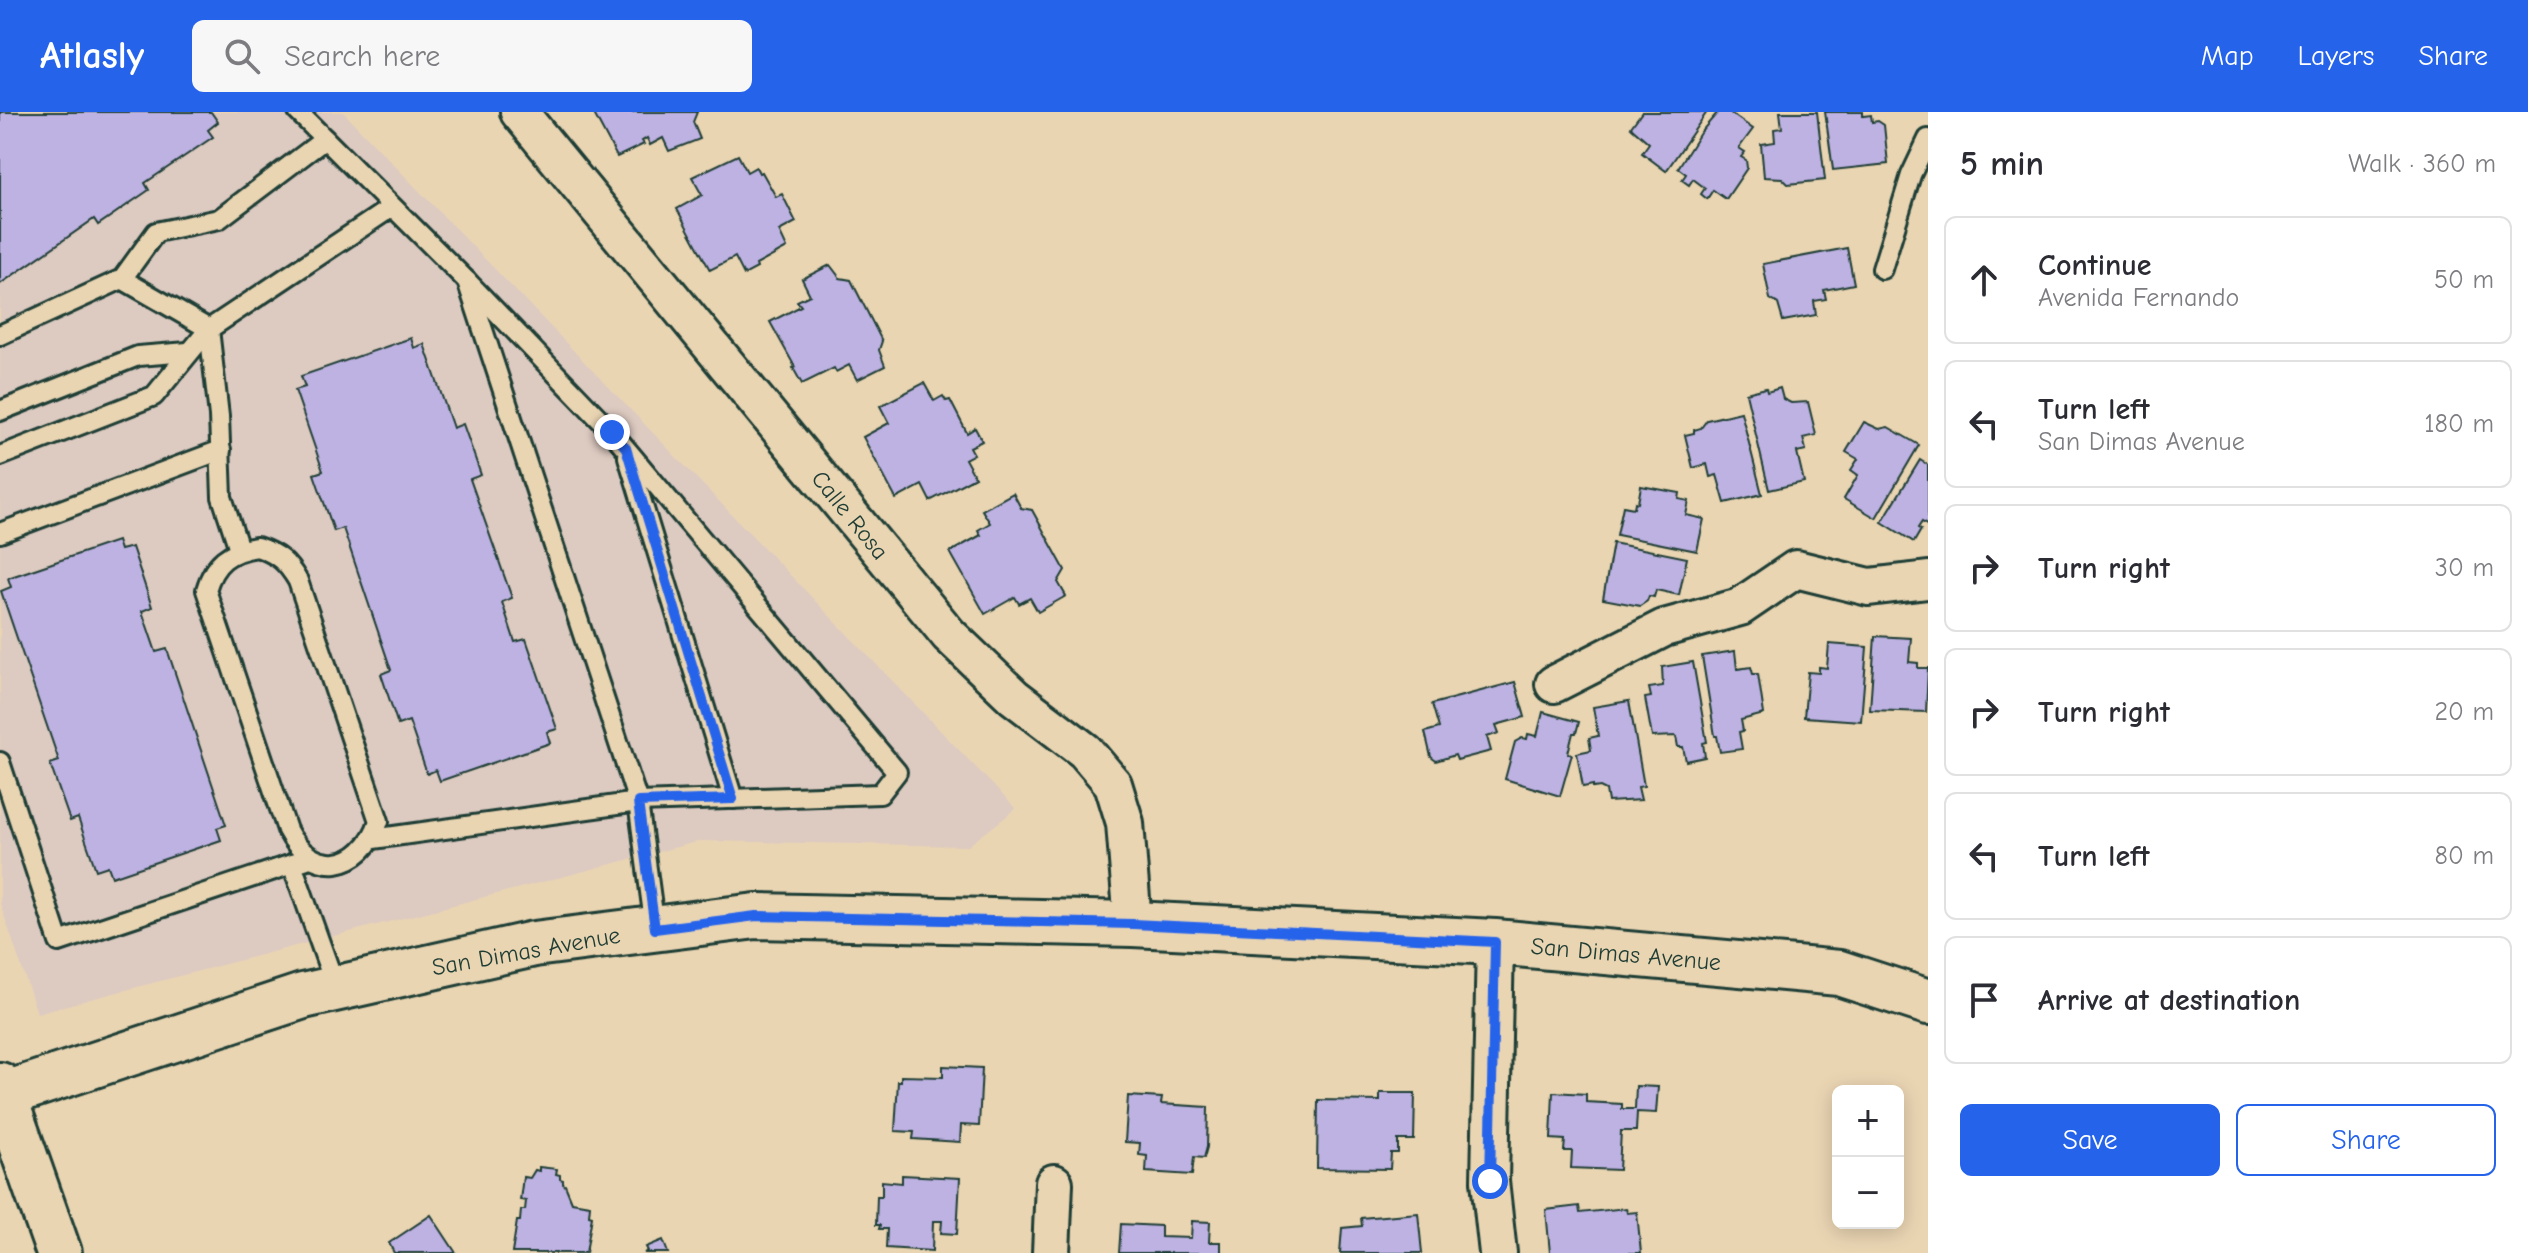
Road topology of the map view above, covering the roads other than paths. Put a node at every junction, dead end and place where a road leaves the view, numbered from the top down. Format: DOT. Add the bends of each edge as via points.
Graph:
graph roads {
  1 [pos="298,112"];
  2 [pos="519,112"];
  3 [pos="325,139"];
  4 [pos="1928,139"];
  5 [pos="392,207"];
  6 [pos="1882,269"];
  7 [pos="122,279"];
  8 [pos="467,281"];
  9 [pos="209,329"];
  10 [pos="0,335"];
  11 [pos="188,352"];
  12 [pos="0,411"];
  13 [pos="626,448"];
  14 [pos="221,450"];
  15 [pos="0,456"];
  16 [pos="0,533"];
  17 [pos="239,549"];
  18 [pos="1928,580"];
  19 [pos="1554,684"];
  20 [pos="0,762"];
  21 [pos="733,799"];
  22 [pos="638,802"];
  23 [pos="373,839"];
  24 [pos="301,861"];
  25 [pos="1133,924"];
  26 [pos="655,929"];
  27 [pos="1495,942"];
  28 [pos="336,988"];
  29 [pos="1928,1002"];
  30 [pos="1,1092"];
  31 [pos="1054,1183"];
  32 [pos="59,1253"];
  33 [pos="1051,1253"];
  34 [pos="1498,1253"];
  1 -- 3 [label="lane"];
  2 -- 25 [label="street, Calle Rosa" via="949,635 1014,697 1085,751 1113,784 1125,823"];
  3 -- 5 [label="lane"];
  3 -- 7 [label="lane" via="219,219 156,232"];
  4 -- 6 [label="lane" via="1911,175"];
  5 -- 8 [label="lane"];
  5 -- 9 [label="lane"];
  7 -- 9 [label="lane"];
  7 -- 10 [label="lane"];
  8 -- 13 [label="lane"];
  8 -- 22 [label="lane"];
  9 -- 11 [label="lane"];
  9 -- 14 [label="lane"];
  11 -- 12 [label="lane" via="138,356"];
  11 -- 15 [label="lane" via="154,396"];
  13 -- 21 [label="lane"];
  13 -- 21 [label="lane" via="897,772 880,794"];
  14 -- 16 [label="lane"];
  14 -- 17 [label="lane" via="222,497"];
  17 -- 23 [label="lane" via="275,553 298,581 379,821"];
  17 -- 24 [label="lane" via="223,558 206,590"];
  18 -- 19 [label="street" via="1869,587 1796,569 1740,607 1664,628"];
  20 -- 24 [label="lane" via="59,942"];
  21 -- 22 [label="lane"];
  22 -- 23 [label="lane"];
  22 -- 26 [label="lane"];
  23 -- 24 [label="lane" via="346,862"];
  24 -- 28 [label="lane"];
  25 -- 26 [label="street, San Dimas Avenue" via="756,916"];
  25 -- 27 [label="street, San Dimas Avenue"];
  26 -- 28 [label="street, San Dimas Avenue" via="534,944"];
  27 -- 29 [label="street, San Dimas Avenue" via="1839,973"];
  27 -- 34 [label="street" via="1490,1181"];
  28 -- 30 [label="street, San Dimas Avenue"];
  30 -- 32 [label="street"];
  31 -- 33 [label="street"];
}
